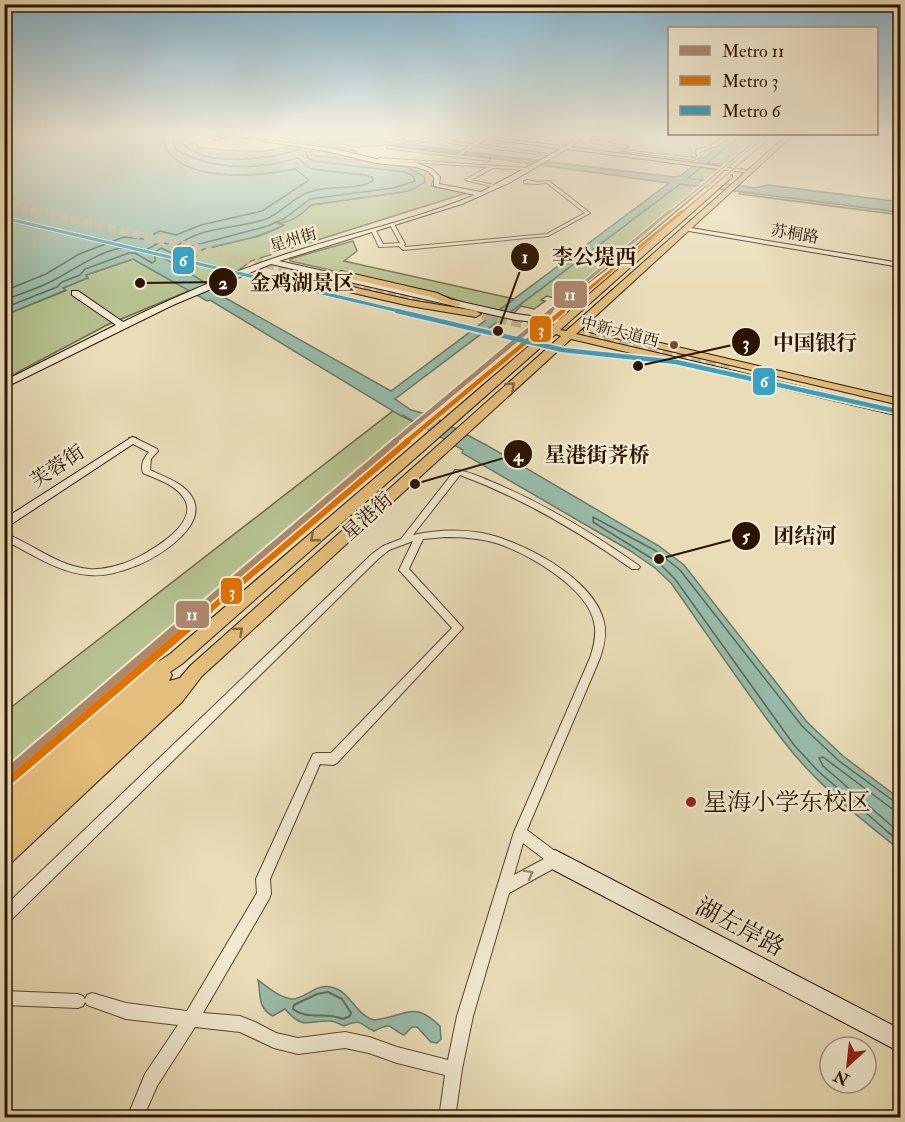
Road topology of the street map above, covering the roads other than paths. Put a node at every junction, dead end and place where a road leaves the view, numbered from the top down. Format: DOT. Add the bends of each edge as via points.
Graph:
graph roads {
  1 [pos="453,188"];
  2 [pos="495,188"];
  3 [pos="556,188"];
  4 [pos="720,188"];
  5 [pos="724,188"];
  6 [pos="482,194"];
  7 [pos="392,225"];
  8 [pos="687,227"];
  9 [pos="373,230"];
  10 [pos="401,244"];
  11 [pos="265,263"];
  12 [pos="900,263"];
  13 [pos="341,274"];
  14 [pos="326,284"];
  15 [pos="75,293"];
  16 [pos="459,305"];
  17 [pos="476,314"];
  18 [pos="489,314"];
  19 [pos="513,320"];
  20 [pos="561,323"];
  21 [pos="120,324"];
  22 [pos="577,327"];
  23 [pos="552,331"];
  24 [pos="567,335"];
  25 [pos="730,366"];
  26 [pos="4,385"];
  27 [pos="900,402"];
  28 [pos="900,413"];
  29 [pos="132,440"];
  30 [pos="4,525"];
  31 [pos="4,536"];
  32 [pos="419,538"];
  33 [pos="403,542"];
  34 [pos="634,567"];
  35 [pos="176,659"];
  36 [pos="196,671"];
  37 [pos="4,801"];
  38 [pos="4,818"];
  39 [pos="520,832"];
  40 [pos="4,834"];
  41 [pos="4,854"];
  42 [pos="555,860"];
  43 [pos="504,888"];
  44 [pos="4,916"];
  45 [pos="4,998"];
  46 [pos="190,1021"];
  47 [pos="900,1041"];
  48 [pos="454,1069"];
  49 [pos="135,1118"];
  50 [pos="447,1118"];
  1 -- 6 [label="street"];
  2 -- 6 [label="street, 星州街"];
  3 -- 10 [label="street" via="588,213 548,235 403,249"];
  4 -- 20 [label="main road, 星港街"];
  5 -- 8 [label="main road, 星港街"];
  6 -- 7 [label="street, 星州街"];
  7 -- 9 [label="street, 星州街"];
  7 -- 10 [label="street"];
  8 -- 12 [label="street, 苏桐路"];
  8 -- 22 [label="main road, 星港街"];
  9 -- 10 [label="street" via="381,246"];
  9 -- 11 [label="street, 星州街"];
  11 -- 16 [label="street, 中新大道西"];
  11 -- 17 [label="street, 中新大道西"];
  11 -- 21 [label="street, 星州街"];
  13 -- 16 [label="main road" via="434,295"];
  14 -- 17 [label="main road"];
  15 -- 21 [label="street"];
  16 -- 18 [label="street, 中新大道西"];
  17 -- 18 [label="street, 中新大道西"];
  18 -- 19 [label="street, 中新大道西"];
  19 -- 20 [label="street, 中新大道西"];
  19 -- 23 [label="street, 中新大道西"];
  20 -- 22 [label="main road, 中新大道西"];
  20 -- 23 [label="main road, 星港街"];
  21 -- 26 [label="street, 星州街"];
  22 -- 24 [label="main road, 星港街"];
  22 -- 27 [label="main road, 中新大道西"];
  23 -- 24 [label="main road, 中新大道西"];
  23 -- 35 [label="main road, 星港街, one-way"];
  24 -- 28 [label="main road, 中新大道西"];
  36 -- 24 [label="main road, 星港街, one-way"];
  25 -- 27 [label="main road"];
  29 -- 30 [label="street, 芙蓉街"];
  29 -- 31 [label="street" via="154,451 147,459 146,471 174,484 189,499 191,513 183,530 167,544 114,570 89,572 67,567"];
  32 -- 33 [label="street"];
  32 -- 39 [label="street" via="481,536 528,553 562,574 598,617 600,638 595,658"];
  32 -- 46 [label="street" via="404,570 458,628 333,759 317,758 263,879 264,894"];
  33 -- 34 [label="street" via="458,472 501,488 561,519"];
  33 -- 44 [label="street" via="386,548 365,566"];
  35 -- 37 [label="main road, 星港街" via="147,678"];
  35 -- 38 [label="main road" via="149,691"];
  36 -- 40 [label="main road" via="158,698"];
  36 -- 41 [label="main road, 星港街" via="176,696"];
  39 -- 42 [label="street"];
  39 -- 43 [label="street"];
  43 -- 42 [label="street, one-way"];
  42 -- 47 [label="street, 湖左岸路"];
  43 -- 48 [label="street" via="465,1016"];
  45 -- 46 [label="street" via="85,1000"];
  46 -- 48 [label="street" via="240,1024 298,1046 345,1040 369,1044"];
  46 -- 49 [label="street" via="151,1080"];
  48 -- 50 [label="street"];
}
